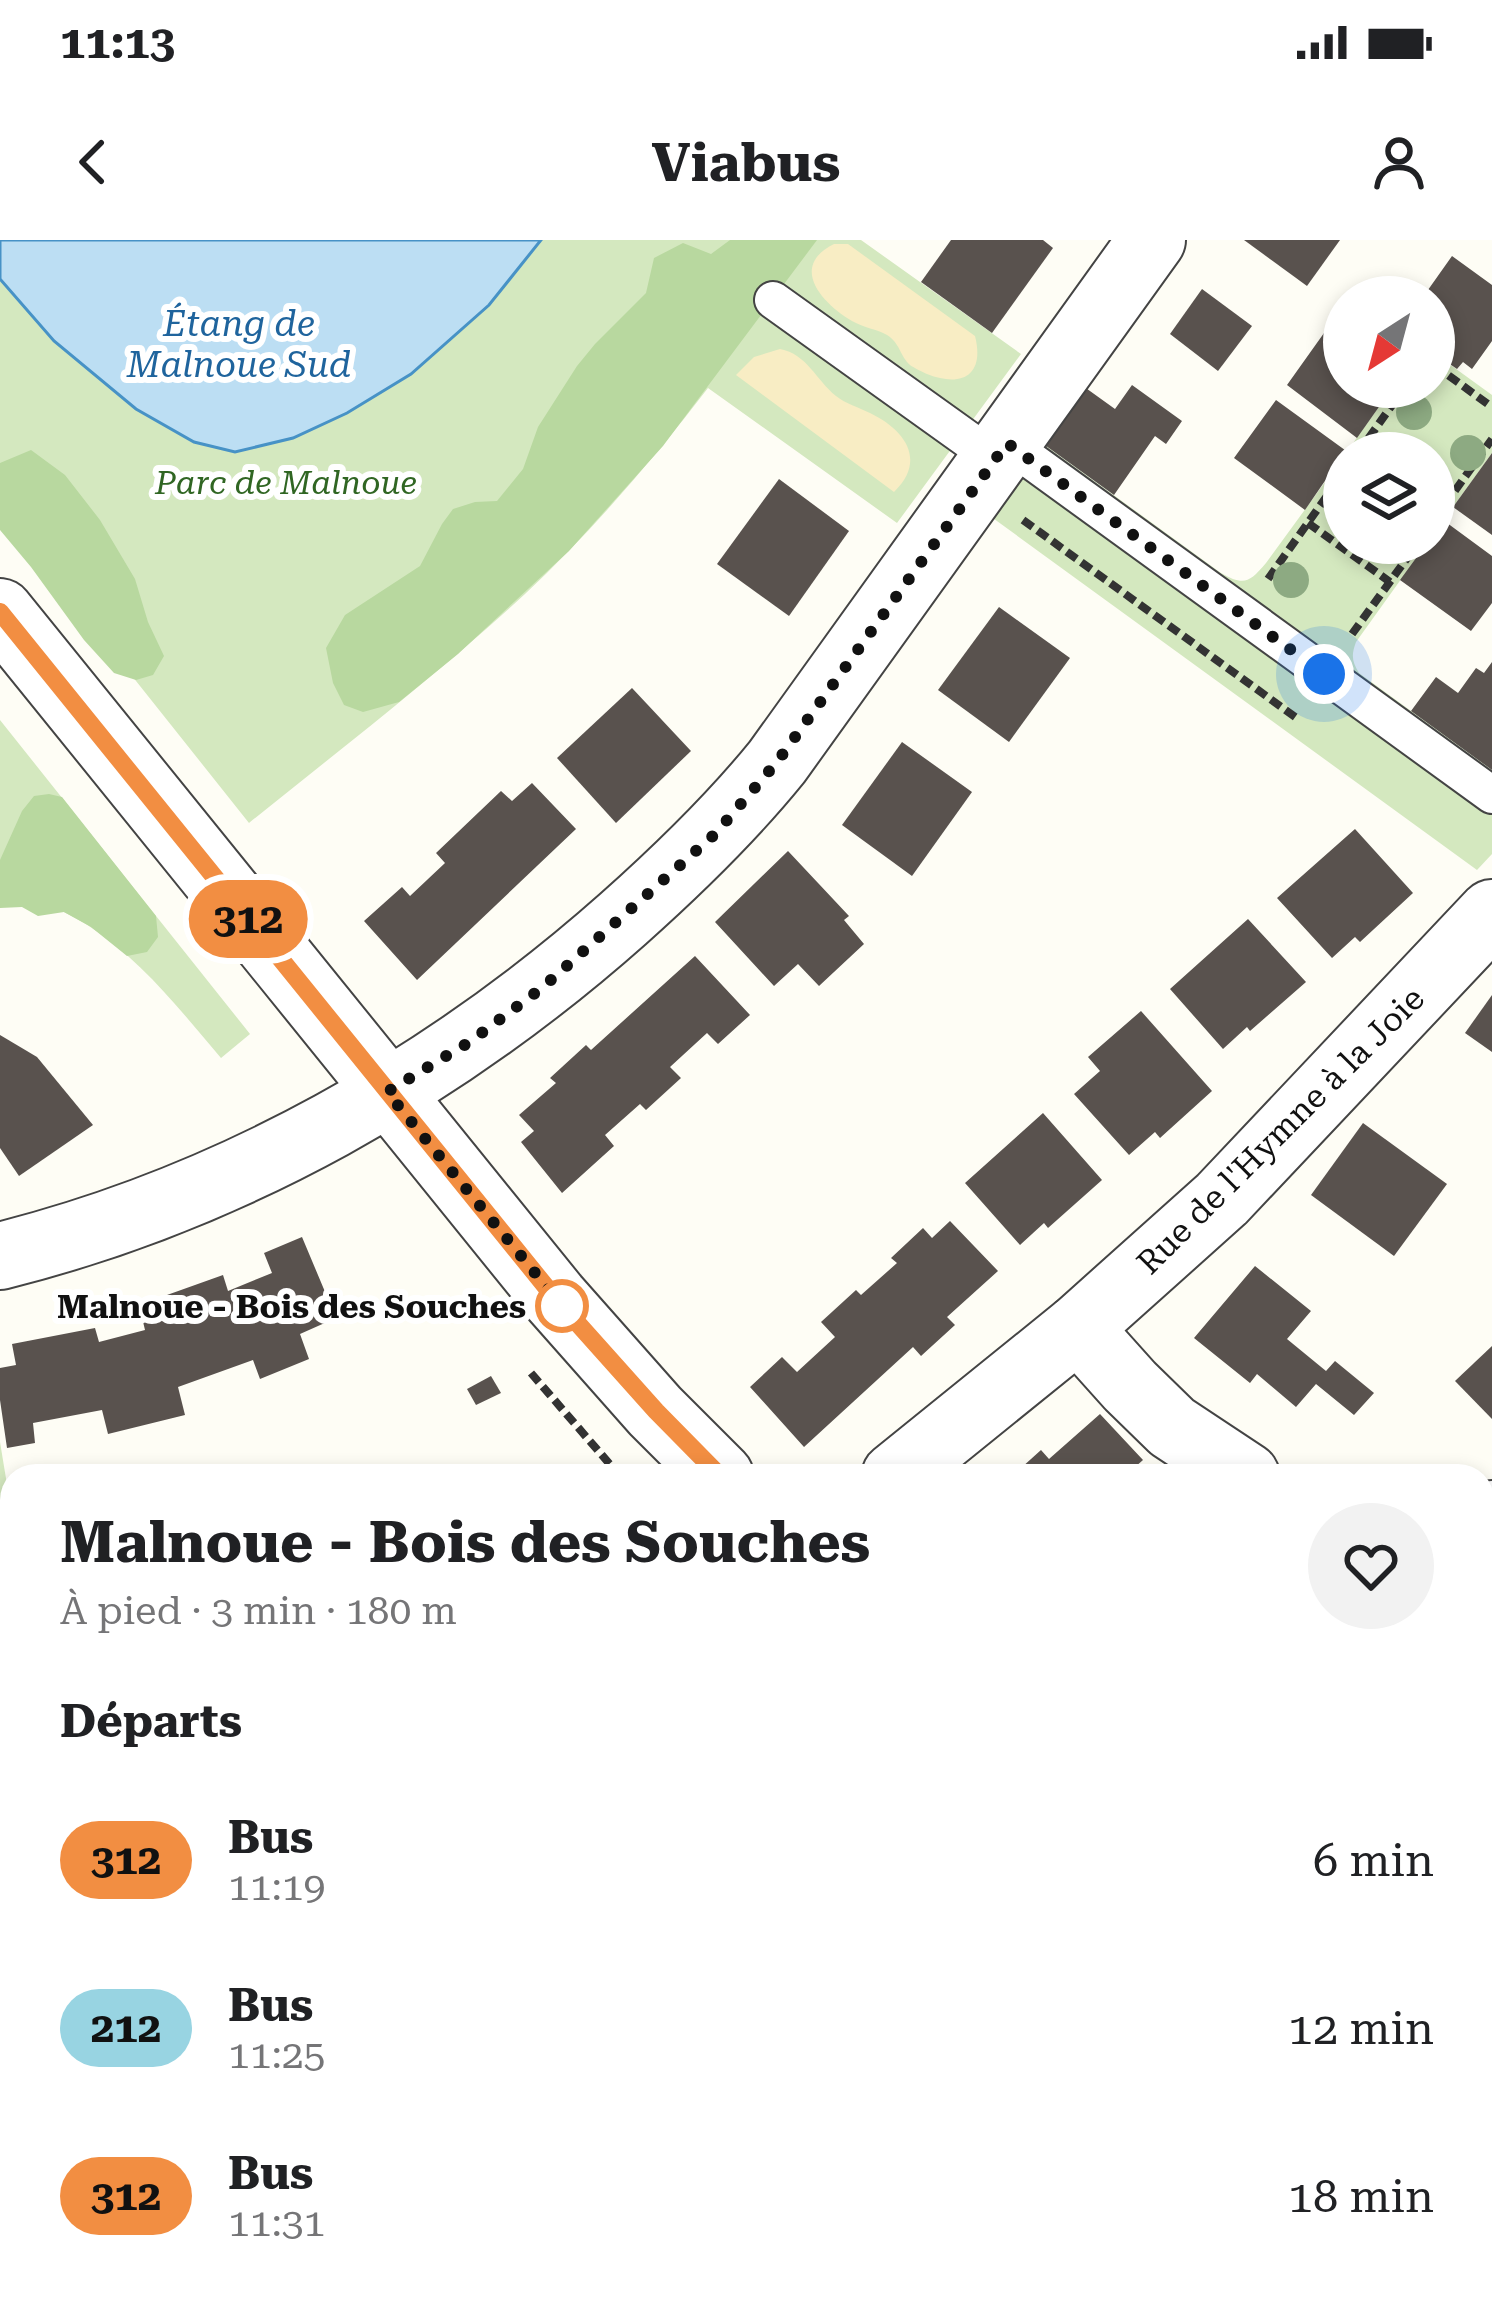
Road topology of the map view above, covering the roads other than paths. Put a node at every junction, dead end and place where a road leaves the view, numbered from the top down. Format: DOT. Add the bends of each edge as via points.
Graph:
graph roads {
  1 [pos="1152,240"];
  2 [pos="773,300"];
  3 [pos="1001,451"];
  4 [pos="0,612"];
  5 [pos="1492,795"];
  6 [pos="1492,914"];
  7 [pos="387,1092"];
  8 [pos="0,1256"];
  9 [pos="1078,1328"];
  10 [pos="708,1464"];
  11 [pos="910,1464"];
  12 [pos="1228,1464"];
  1 -- 3 [label="street"];
  2 -- 3 [label="lane"];
  3 -- 5 [label="lane"];
  3 -- 7 [label="street" via="777,762 715,834 520,1006"];
  4 -- 7 [label="street"];
  6 -- 9 [label="street, Rue de l'Hymne à la Joie" via="1222,1199"];
  7 -- 8 [label="street" via="262,1163"];
  7 -- 10 [label="street" via="555,1298"];
  9 -- 11 [label="street, Rue de l'Hymne à la Joie"];
  9 -- 12 [label="street" via="1172,1427"];
}
